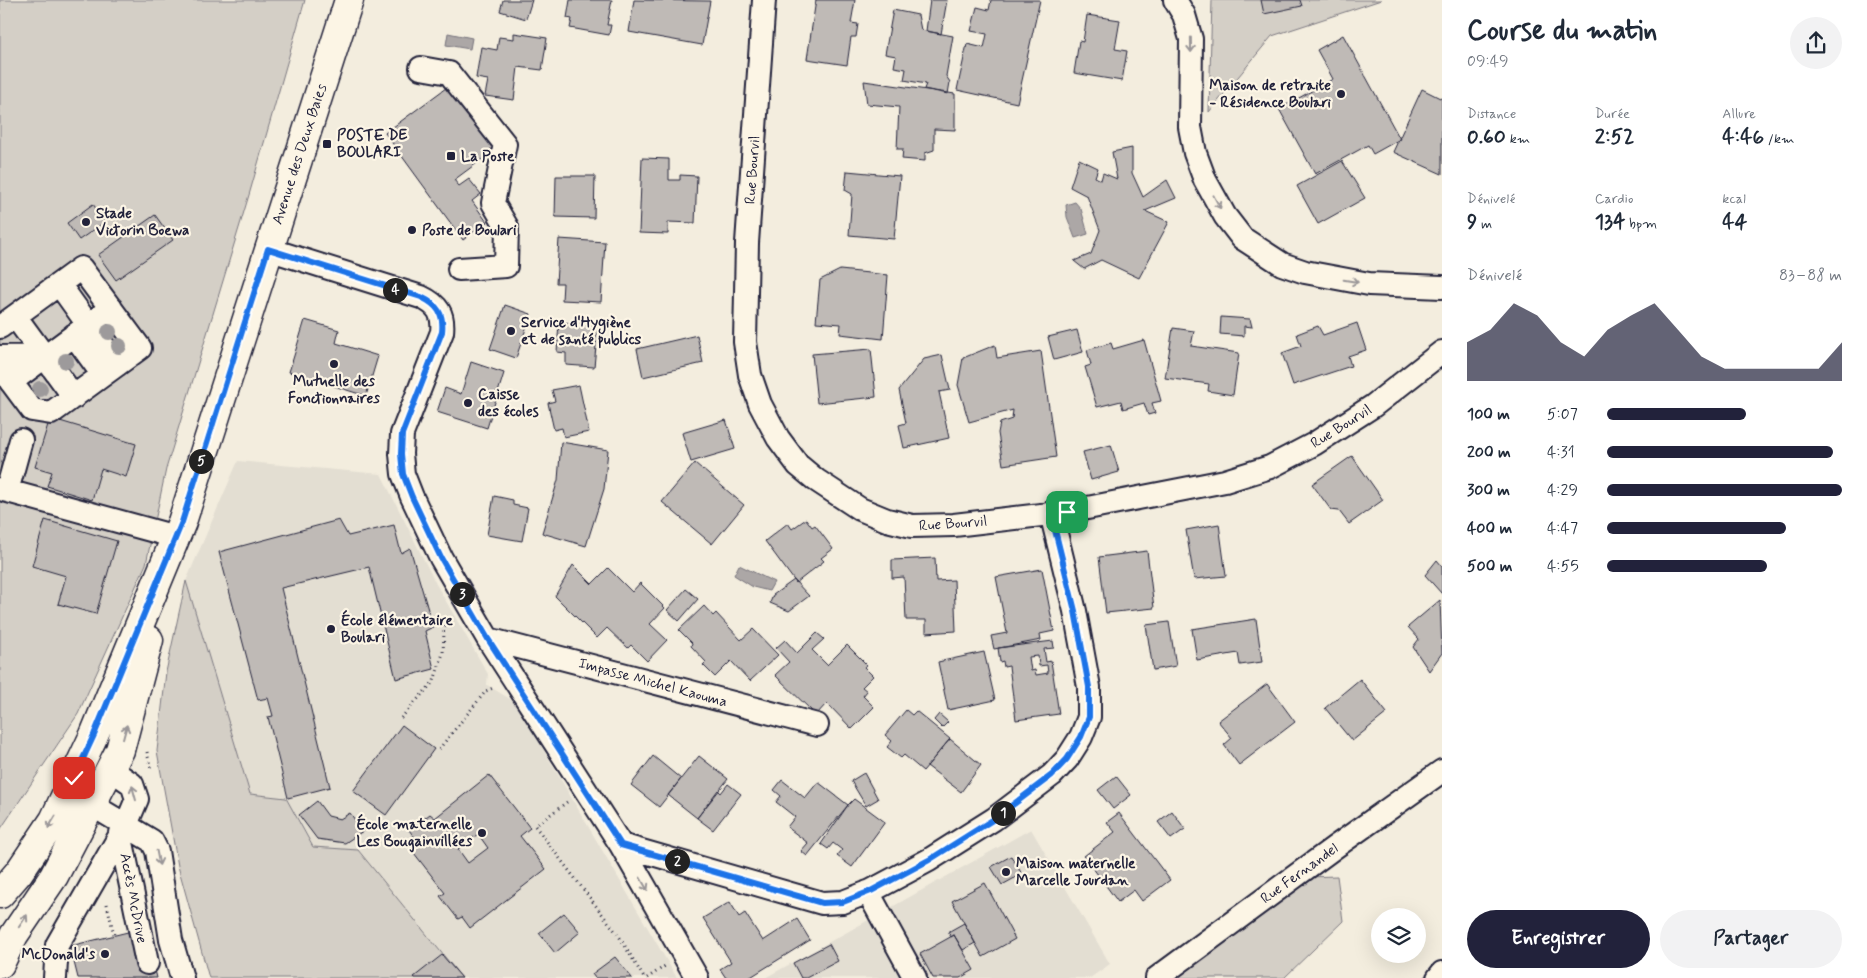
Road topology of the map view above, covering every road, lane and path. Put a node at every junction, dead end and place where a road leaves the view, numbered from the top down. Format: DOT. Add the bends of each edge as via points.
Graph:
graph roads {
  1 [pos="349,0"];
  2 [pos="764,0"];
  3 [pos="1175,0"];
  4 [pos="421,68"];
  5 [pos="268,249"];
  6 [pos="459,269"];
  7 [pos="59,284"];
  8 [pos="1442,287"];
  9 [pos="111,308"];
  10 [pos="8,322"];
  11 [pos="81,330"];
  12 [pos="1442,352"];
  13 [pos="0,356"];
  14 [pos="44,356"];
  15 [pos="110,370"];
  16 [pos="5,375"];
  17 [pos="74,397"];
  18 [pos="21,440"];
  19 [pos="4,490"];
  20 [pos="1051,514"];
  21 [pos="176,537"];
  22 [pos="488,639"];
  23 [pos="496,686"];
  24 [pos="817,726"];
  25 [pos="440,748"];
  26 [pos="110,769"];
  27 [pos="1442,771"];
  28 [pos="574,797"];
  29 [pos="92,805"];
  30 [pos="123,829"];
  31 [pos="621,845"];
  32 [pos="868,892"];
  33 [pos="0,894"];
  34 [pos="147,963"];
  35 [pos="669,963"];
  36 [pos="0,964"];
  37 [pos="1442,973"];
  38 [pos="55,978"];
  39 [pos="182,978"];
  40 [pos="645,978"];
  41 [pos="697,978"];
  42 [pos="915,978"];
  43 [pos="1157,978"];
  44 [pos="1438,978"];
  1 -- 5 [label="main road, Avenue des Deux Baies"];
  2 -- 20 [label="street, Rue Bourvil" via="748,226 745,342 750,375 760,404 778,438 798,465 816,480 860,509 887,520 912,526 954,525"];
  3 -- 8 [label="street, one-way" via="1184,15 1191,39 1190,127 1194,153 1225,216 1242,238 1282,264 1305,272 1369,284"];
  4 -- 6 [label="street" via="449,72 505,144 493,203 507,227 506,266"];
  5 -- 21 [label="main road, Avenue des Deux Baies"];
  5 -- 22 [label="street" via="430,302 443,319 442,332 402,434 403,474 441,558"];
  7 -- 9 [label="street" via="81,268"];
  7 -- 10 [label="street"];
  7 -- 11 [label="street"];
  9 -- 11 [label="street"];
  9 -- 15 [label="street" via="140,348"];
  10 -- 14 [label="street"];
  11 -- 14 [label="street"];
  11 -- 15 [label="street"];
  12 -- 20 [label="street, Rue Bourvil" via="1373,406 1314,444 1270,467 1225,482"];
  13 -- 14 [label="street"];
  14 -- 16 [label="street"];
  14 -- 17 [label="street"];
  15 -- 17 [label="street"];
  16 -- 17 [label="street" via="32,410 52,413"];
  18 -- 19 [label="street"];
  19 -- 21 [label="street"];
  20 -- 32 [label="street" via="1075,611 1089,687 1089,717 1081,737 1052,775 994,819 929,860"];
  26 -- 21 [label="main road, Avenue des Deux Baies, one-way" via="120,750"];
  21 -- 33 [label="main road, Avenue des Deux Baies, one-way" via="94,735 54,820"];
  22 -- 24 [label="street, Impasse Michel Kaouma"];
  22 -- 31 [label="street"];
  23 -- 25 [label="path" via="486,691"];
  26 -- 29 [label="main road, Avenue des Deux Baies"];
  30 -- 26 [label="street, one-way" via="137,799 132,784"];
  27 -- 43 [label="street, Rue Fernandel"];
  28 -- 40 [label="path" via="535,826 619,936"];
  29 -- 30 [label="street"];
  36 -- 29 [label="main road, Avenue des Deux Baies, one-way" via="14,935 54,876"];
  30 -- 34 [label="street, Accès McDrive"];
  30 -- 38 [label="street" via="57,945"];
  30 -- 39 [label="street, one-way" via="152,841 157,851 171,940"];
  31 -- 32 [label="street" via="822,903 843,902"];
  31 -- 41 [label="street, one-way"];
  32 -- 42 [label="street"];
  35 -- 40 [label="path"];
  37 -- 44 [label="street"];
}
